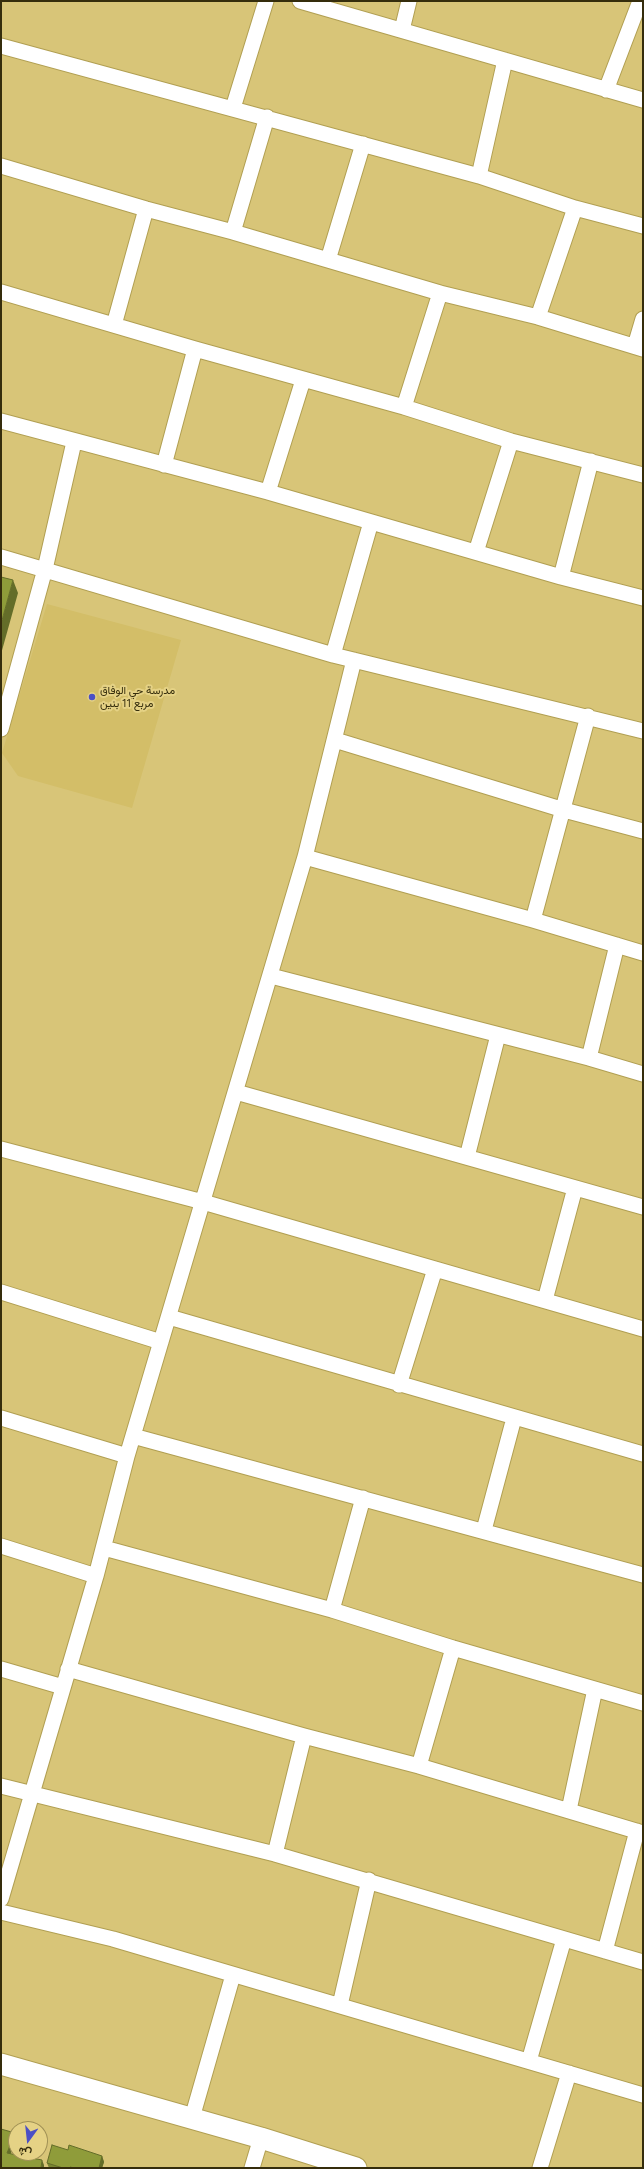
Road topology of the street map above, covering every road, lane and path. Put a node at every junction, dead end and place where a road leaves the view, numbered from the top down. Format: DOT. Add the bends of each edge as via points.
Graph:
graph roads {
  1 [pos="266,1"];
  2 [pos="300,1"];
  3 [pos="409,1"];
  4 [pos="640,1"];
  5 [pos="402,30"];
  6 [pos="1,46"];
  7 [pos="505,60"];
  8 [pos="606,90"];
  9 [pos="643,100"];
  10 [pos="233,108"];
  11 [pos="267,118"];
  12 [pos="362,144"];
  13 [pos="1,166"];
  14 [pos="479,176"];
  15 [pos="575,208"];
  16 [pos="146,209"];
  17 [pos="643,226"];
  18 [pos="232,232"];
  19 [pos="328,260"];
  20 [pos="1,292"];
  21 [pos="440,293"];
  22 [pos="538,317"];
  23 [pos="643,319"];
  24 [pos="114,325"];
  25 [pos="639,347"];
  26 [pos="196,349"];
  27 [pos="303,380"];
  28 [pos="404,407"];
  29 [pos="1,421"];
  30 [pos="511,441"];
  31 [pos="74,442"];
  32 [pos="591,461"];
  33 [pos="164,465"];
  34 [pos="643,475"];
  35 [pos="268,492"];
  36 [pos="371,522"];
  37 [pos="476,552"];
  38 [pos="1,557"];
  39 [pos="45,569"];
  40 [pos="561,577"];
  41 [pos="643,598"];
  42 [pos="333,655"];
  43 [pos="354,660"];
  44 [pos="588,716"];
  45 [pos="1,729"];
  46 [pos="643,730"];
  47 [pos="335,740"];
  48 [pos="564,810"];
  49 [pos="643,831"];
  50 [pos="305,857"];
  51 [pos="534,920"];
  52 [pos="617,945"];
  53 [pos="643,953"];
  54 [pos="271,976"];
  55 [pos="498,1035"];
  56 [pos="589,1058"];
  57 [pos="643,1074"];
  58 [pos="236,1092"];
  59 [pos="1,1149"];
  60 [pos="467,1157"];
  61 [pos="575,1188"];
  62 [pos="203,1202"];
  63 [pos="643,1207"];
  64 [pos="435,1269"];
  65 [pos="1,1292"];
  66 [pos="545,1300"];
  67 [pos="169,1316"];
  68 [pos="643,1329"];
  69 [pos="162,1342"];
  70 [pos="399,1385"];
  71 [pos="1,1418"];
  72 [pos="514,1418"];
  73 [pos="134,1436"];
  74 [pos="643,1454"];
  75 [pos="127,1456"];
  76 [pos="363,1498"];
  77 [pos="484,1530"];
  78 [pos="1,1546"];
  79 [pos="104,1548"];
  80 [pos="642,1572"];
  81 [pos="96,1576"];
  82 [pos="332,1610"];
  83 [pos="453,1648"];
  84 [pos="1,1669"];
  85 [pos="68,1669"];
  86 [pos="63,1687"];
  87 [pos="596,1690"];
  88 [pos="643,1703"];
  89 [pos="304,1736"];
  90 [pos="419,1766"];
  91 [pos="1,1786"];
  92 [pos="31,1794"];
  93 [pos="569,1810"];
  94 [pos="640,1832"];
  95 [pos="275,1854"];
  96 [pos="369,1880"];
  97 [pos="1,1899"];
  98 [pos="1,1912"];
  99 [pos="564,1939"];
  100 [pos="605,1951"];
  101 [pos="643,1962"];
  102 [pos="233,1976"];
  103 [pos="340,2005"];
  104 [pos="529,2061"];
  105 [pos="1,2064"];
  106 [pos="569,2073"];
  107 [pos="643,2095"];
  108 [pos="192,2118"];
  109 [pos="261,2138"];
  110 [pos="252,2168"];
  111 [pos="356,2168"];
  112 [pos="540,2168"];
  1 -- 10 [label="street"];
  2 -- 5 [label="street"];
  3 -- 5 [label="street"];
  4 -- 8 [label="street"];
  5 -- 7 [label="street"];
  6 -- 10 [label="street"];
  7 -- 8 [label="street"];
  7 -- 14 [label="street"];
  8 -- 9 [label="street"];
  10 -- 11 [label="street"];
  11 -- 12 [label="street"];
  11 -- 18 [label="street"];
  12 -- 14 [label="street"];
  12 -- 19 [label="street"];
  13 -- 16 [label="street"];
  14 -- 15 [label="street"];
  15 -- 17 [label="street"];
  15 -- 22 [label="street"];
  16 -- 18 [label="street"];
  16 -- 24 [label="street"];
  18 -- 19 [label="street"];
  19 -- 21 [label="street"];
  20 -- 24 [label="street"];
  21 -- 22 [label="street"];
  21 -- 28 [label="street"];
  22 -- 25 [label="street"];
  23 -- 25 [label="street"];
  24 -- 26 [label="street"];
  26 -- 27 [label="street"];
  26 -- 33 [label="street"];
  27 -- 28 [label="street"];
  27 -- 35 [label="street"];
  28 -- 30 [label="street"];
  29 -- 31 [label="street"];
  30 -- 32 [label="street"];
  30 -- 37 [label="street"];
  31 -- 33 [label="street"];
  31 -- 39 [label="street"];
  32 -- 34 [label="street"];
  32 -- 40 [label="street"];
  33 -- 35 [label="street"];
  35 -- 36 [label="street"];
  36 -- 37 [label="street"];
  36 -- 42 [label="street"];
  37 -- 40 [label="street"];
  38 -- 39 [label="street"];
  39 -- 42 [label="street"];
  39 -- 45 [label="street"];
  40 -- 41 [label="street"];
  42 -- 43 [label="street"];
  43 -- 44 [label="street"];
  43 -- 47 [label="street"];
  44 -- 46 [label="street"];
  44 -- 48 [label="street"];
  47 -- 48 [label="street"];
  47 -- 50 [label="street"];
  48 -- 49 [label="street"];
  48 -- 51 [label="street"];
  50 -- 51 [label="street"];
  50 -- 54 [label="street"];
  51 -- 52 [label="street"];
  52 -- 53 [label="street"];
  52 -- 56 [label="street"];
  54 -- 55 [label="street"];
  54 -- 58 [label="street"];
  55 -- 56 [label="street"];
  55 -- 60 [label="street"];
  56 -- 57 [label="street"];
  58 -- 60 [label="street"];
  58 -- 62 [label="street"];
  59 -- 62 [label="street"];
  60 -- 61 [label="street"];
  61 -- 63 [label="street"];
  61 -- 66 [label="street"];
  62 -- 64 [label="street"];
  62 -- 67 [label="street"];
  64 -- 66 [label="street"];
  64 -- 70 [label="street"];
  65 -- 69 [label="street"];
  66 -- 68 [label="street"];
  67 -- 69 [label="street"];
  67 -- 70 [label="street"];
  69 -- 73 [label="street"];
  70 -- 72 [label="street"];
  71 -- 75 [label="street"];
  72 -- 74 [label="street"];
  72 -- 77 [label="street"];
  73 -- 75 [label="street"];
  73 -- 76 [label="street"];
  75 -- 79 [label="street"];
  76 -- 77 [label="street"];
  76 -- 82 [label="street"];
  77 -- 80 [label="street"];
  78 -- 81 [label="street"];
  79 -- 81 [label="street"];
  79 -- 82 [label="street"];
  81 -- 85 [label="street"];
  82 -- 83 [label="street"];
  83 -- 87 [label="street"];
  83 -- 90 [label="street"];
  84 -- 86 [label="street"];
  85 -- 86 [label="street"];
  85 -- 89 [label="street"];
  86 -- 92 [label="street"];
  87 -- 88 [label="street"];
  87 -- 93 [label="street"];
  89 -- 90 [label="street"];
  89 -- 95 [label="street"];
  90 -- 93 [label="street"];
  91 -- 92 [label="street"];
  92 -- 95 [label="street"];
  92 -- 97 [label="street"];
  93 -- 94 [label="street"];
  94 -- 100 [label="street"];
  95 -- 96 [label="street"];
  96 -- 99 [label="street"];
  96 -- 103 [label="street"];
  98 -- 102 [label="street" via="113,1939"];
  99 -- 100 [label="street"];
  99 -- 104 [label="street"];
  100 -- 101 [label="street"];
  102 -- 103 [label="street"];
  102 -- 108 [label="street"];
  103 -- 104 [label="street"];
  104 -- 106 [label="street"];
  105 -- 108 [label="street"];
  106 -- 107 [label="street"];
  106 -- 112 [label="street"];
  108 -- 109 [label="street"];
  109 -- 110 [label="street"];
  109 -- 111 [label="street"];
}
